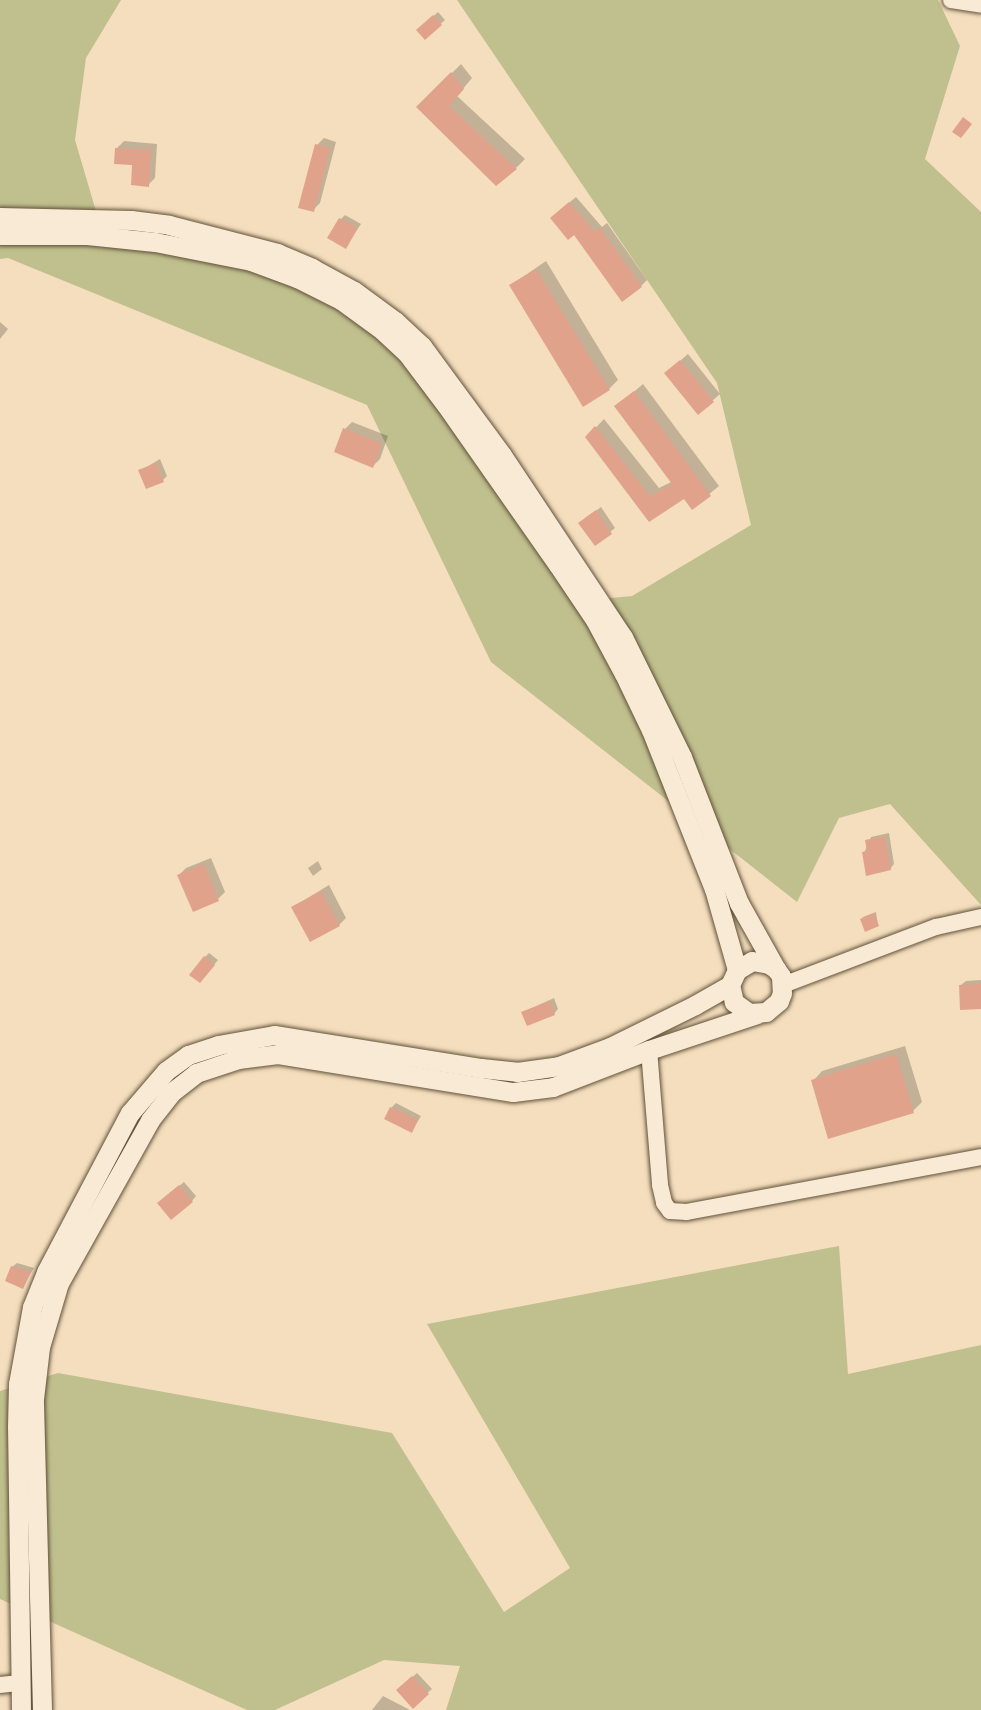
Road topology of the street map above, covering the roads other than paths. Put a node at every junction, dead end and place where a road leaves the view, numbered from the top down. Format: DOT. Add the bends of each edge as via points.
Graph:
graph roads {
  1 [pos="951,0"];
  2 [pos="981,5"];
  3 [pos="0,216"];
  4 [pos="0,235"];
  5 [pos="981,916"];
  6 [pos="779,977"];
  7 [pos="734,978"];
  8 [pos="757,1014"];
  9 [pos="649,1050"];
  10 [pos="981,1157"];
  11 [pos="20,1683"];
  12 [pos="0,1685"];
  13 [pos="21,1710"];
  14 [pos="42,1710"];
  1 -- 2 [label="street"];
  3 -- 6 [label="street" via="169,225 277,253 354,291 422,346 502,455 623,637 682,757 739,903"];
  4 -- 7 [label="street" via="87,235 155,242 251,261 341,300 406,352 558,565 624,674 714,889"];
  5 -- 6 [label="street"];
  6 -- 7 [label="street" via="769,964 752,961"];
  6 -- 8 [label="street" via="782,993 773,1008"];
  7 -- 8 [label="street" via="734,1002"];
  7 -- 11 [label="street" via="610,1046 559,1066 505,1070 274,1035 218,1045 188,1055 166,1071 130,1113 46,1272 33,1307 18,1384"];
  8 -- 9 [label="street"];
  9 -- 10 [label="street" via="660,1185 670,1211 687,1212"];
  9 -- 14 [label="street" via="553,1087 513,1092 278,1054 238,1059 196,1073 172,1092 150,1120 59,1283 40,1347 34,1399"];
  11 -- 12 [label="street"];
  11 -- 13 [label="street"];
}
